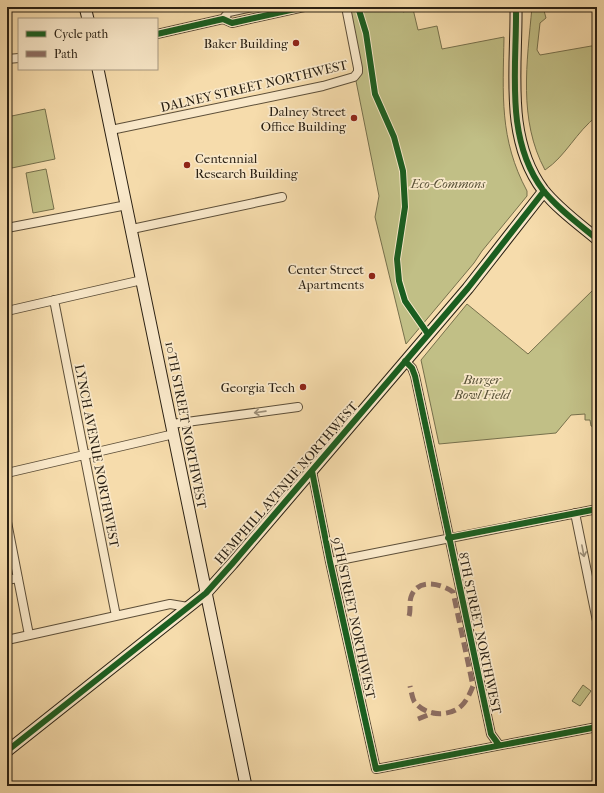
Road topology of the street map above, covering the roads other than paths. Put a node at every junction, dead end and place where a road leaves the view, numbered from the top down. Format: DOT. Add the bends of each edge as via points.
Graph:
graph roads {
  1 [pos="85,7"];
  2 [pos="252,7"];
  3 [pos="304,7"];
  4 [pos="346,7"];
  5 [pos="516,7"];
  6 [pos="88,18"];
  7 [pos="223,19"];
  8 [pos="158,34"];
  9 [pos="18,58"];
  10 [pos="7,59"];
  11 [pos="98,70"];
  12 [pos="111,130"];
  13 [pos="544,191"];
  14 [pos="282,197"];
  15 [pos="127,205"];
  16 [pos="7,228"];
  17 [pos="132,229"];
  18 [pos="597,239"];
  19 [pos="142,280"];
  20 [pos="54,300"];
  21 [pos="7,311"];
  22 [pos="405,361"];
  23 [pos="298,407"];
  24 [pos="173,430"];
  25 [pos="84,455"];
  26 [pos="312,471"];
  27 [pos="7,473"];
  28 [pos="597,509"];
  29 [pos="575,513"];
  30 [pos="7,522"];
  31 [pos="448,538"];
  32 [pos="330,562"];
  33 [pos="18,578"];
  34 [pos="7,580"];
  35 [pos="206,593"];
  36 [pos="188,607"];
  37 [pos="116,616"];
  38 [pos="597,621"];
  39 [pos="29,635"];
  40 [pos="7,640"];
  41 [pos="597,727"];
  42 [pos="499,745"];
  43 [pos="7,751"];
  44 [pos="246,786"];
  1 -- 6 [label="street"];
  2 -- 7 [label="street" via="229,12"];
  3 -- 7 [label="street" via="232,23"];
  4 -- 12 [label="street, DALNEY STREET NORTHWEST" via="358,68 354,77 323,86"];
  5 -- 13 [label="street" via="516,114 526,158"];
  7 -- 8 [label="street"];
  9 -- 10 [label="street"];
  11 -- 12 [label="street, 10TH STREET NORTHWEST"];
  12 -- 15 [label="street, 10TH STREET NORTHWEST"];
  13 -- 18 [label="street"];
  13 -- 22 [label="street, HEMPHILL AVENUE NORTHWEST" via="468,288"];
  14 -- 17 [label="street"];
  15 -- 16 [label="street"];
  15 -- 17 [label="street, 10TH STREET NORTHWEST"];
  17 -- 19 [label="street, 10TH STREET NORTHWEST"];
  19 -- 20 [label="street"];
  19 -- 24 [label="street, 10TH STREET NORTHWEST"];
  20 -- 21 [label="street"];
  20 -- 25 [label="street, LYNCH AVENUE NORTHWEST"];
  22 -- 26 [label="street, HEMPHILL AVENUE NORTHWEST"];
  22 -- 31 [label="street, 8TH STREET NORTHWEST" via="415,376"];
  23 -- 24 [label="street, one-way"];
  24 -- 25 [label="street"];
  24 -- 35 [label="street, 10TH STREET NORTHWEST"];
  25 -- 27 [label="street"];
  25 -- 37 [label="street, LYNCH AVENUE NORTHWEST"];
  26 -- 32 [label="street, 9TH STREET NORTHWEST"];
  26 -- 35 [label="street, HEMPHILL AVENUE NORTHWEST"];
  28 -- 29 [label="street"];
  29 -- 31 [label="street"];
  29 -- 38 [label="street, one-way"];
  30 -- 33 [label="street"];
  31 -- 32 [label="street"];
  31 -- 42 [label="street, 8TH STREET NORTHWEST" via="491,734"];
  32 -- 42 [label="street, 9TH STREET NORTHWEST" via="376,769"];
  33 -- 34 [label="street"];
  33 -- 39 [label="street"];
  35 -- 36 [label="street, HEMPHILL AVENUE NORTHWEST"];
  35 -- 44 [label="street, 10TH STREET NORTHWEST"];
  36 -- 37 [label="street" via="170,604"];
  36 -- 43 [label="street, HEMPHILL AVENUE NORTHWEST"];
  37 -- 39 [label="street"];
  39 -- 40 [label="street"];
  41 -- 42 [label="street"];
}
